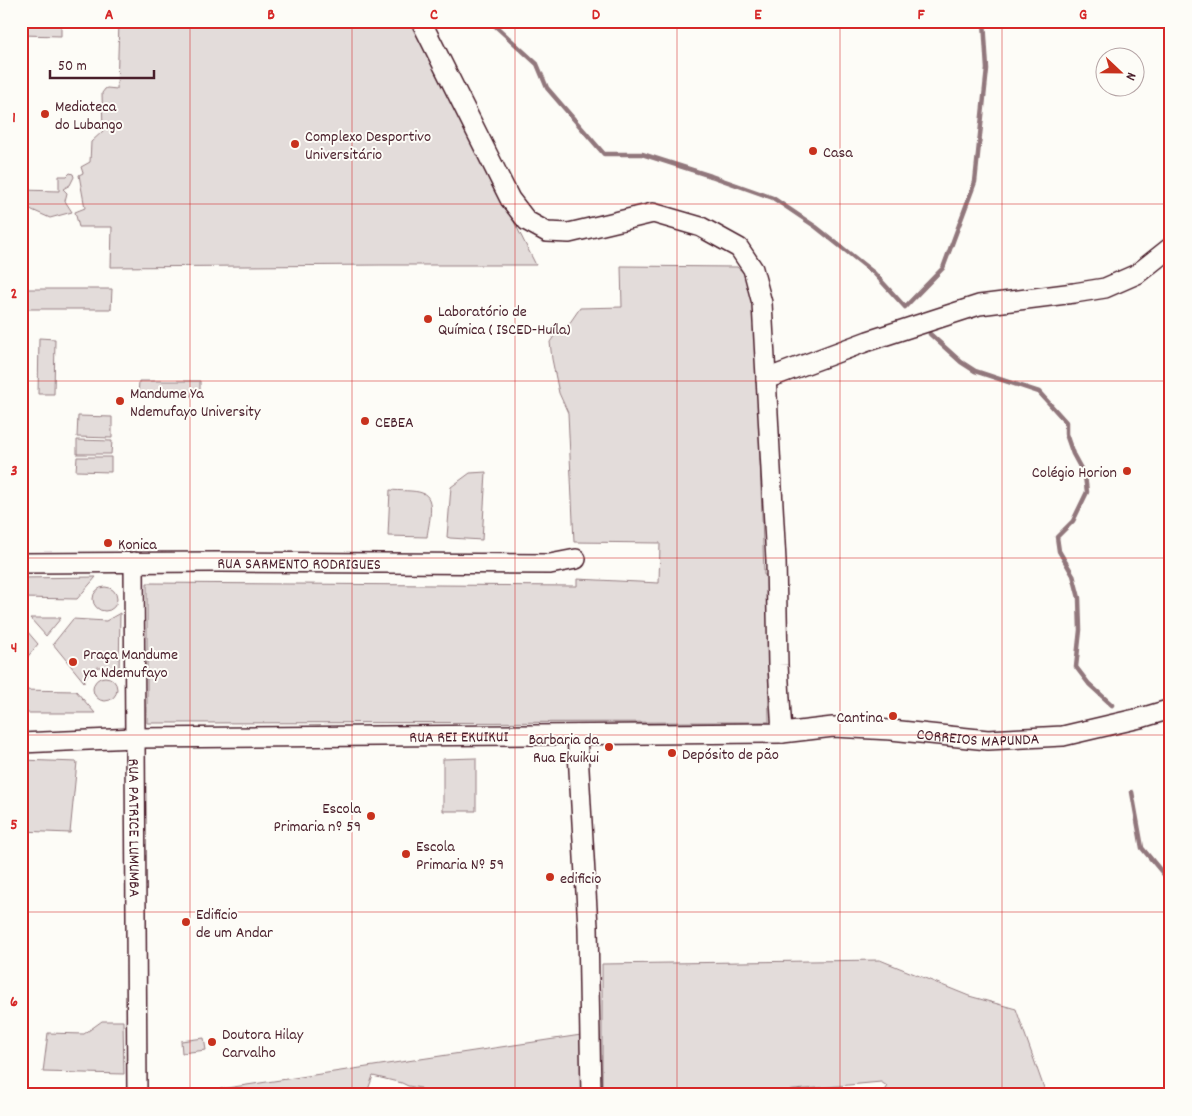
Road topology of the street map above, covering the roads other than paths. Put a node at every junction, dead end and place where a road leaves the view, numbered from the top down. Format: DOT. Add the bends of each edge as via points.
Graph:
graph roads {
  1 [pos="421,21"];
  2 [pos="1171,247"];
  3 [pos="766,379"];
  4 [pos="576,559"];
  5 [pos="134,562"];
  6 [pos="21,563"];
  7 [pos="1171,709"];
  8 [pos="782,733"];
  9 [pos="577,735"];
  10 [pos="134,738"];
  11 [pos="21,743"];
  12 [pos="137,1095"];
  13 [pos="591,1095"];
  1 -- 3 [label="street" via="510,199 527,221 548,232 569,233 653,214 701,227 739,248 753,269 762,303"];
  2 -- 3 [label="street" via="1137,274 1104,288 979,305"];
  3 -- 8 [label="street"];
  4 -- 5 [label="street, RUA SARMENTO RODRIGUES" via="550,564"];
  5 -- 6 [label="street, RUA SARMENTO RODRIGUES"];
  5 -- 10 [label="street, RUA PATRICE LUMUMBA"];
  7 -- 8 [label="street, CORREIOS MAPUNDA" via="1063,736 988,740 833,728"];
  8 -- 9 [label="street, RUA REI EKUIKUI"];
  9 -- 10 [label="street, RUA REI EKUIKUI"];
  9 -- 13 [label="street" via="588,927"];
  10 -- 11 [label="street, RUA REI EKUIKUI"];
  10 -- 12 [label="street, RUA PATRICE LUMUMBA"];
}
